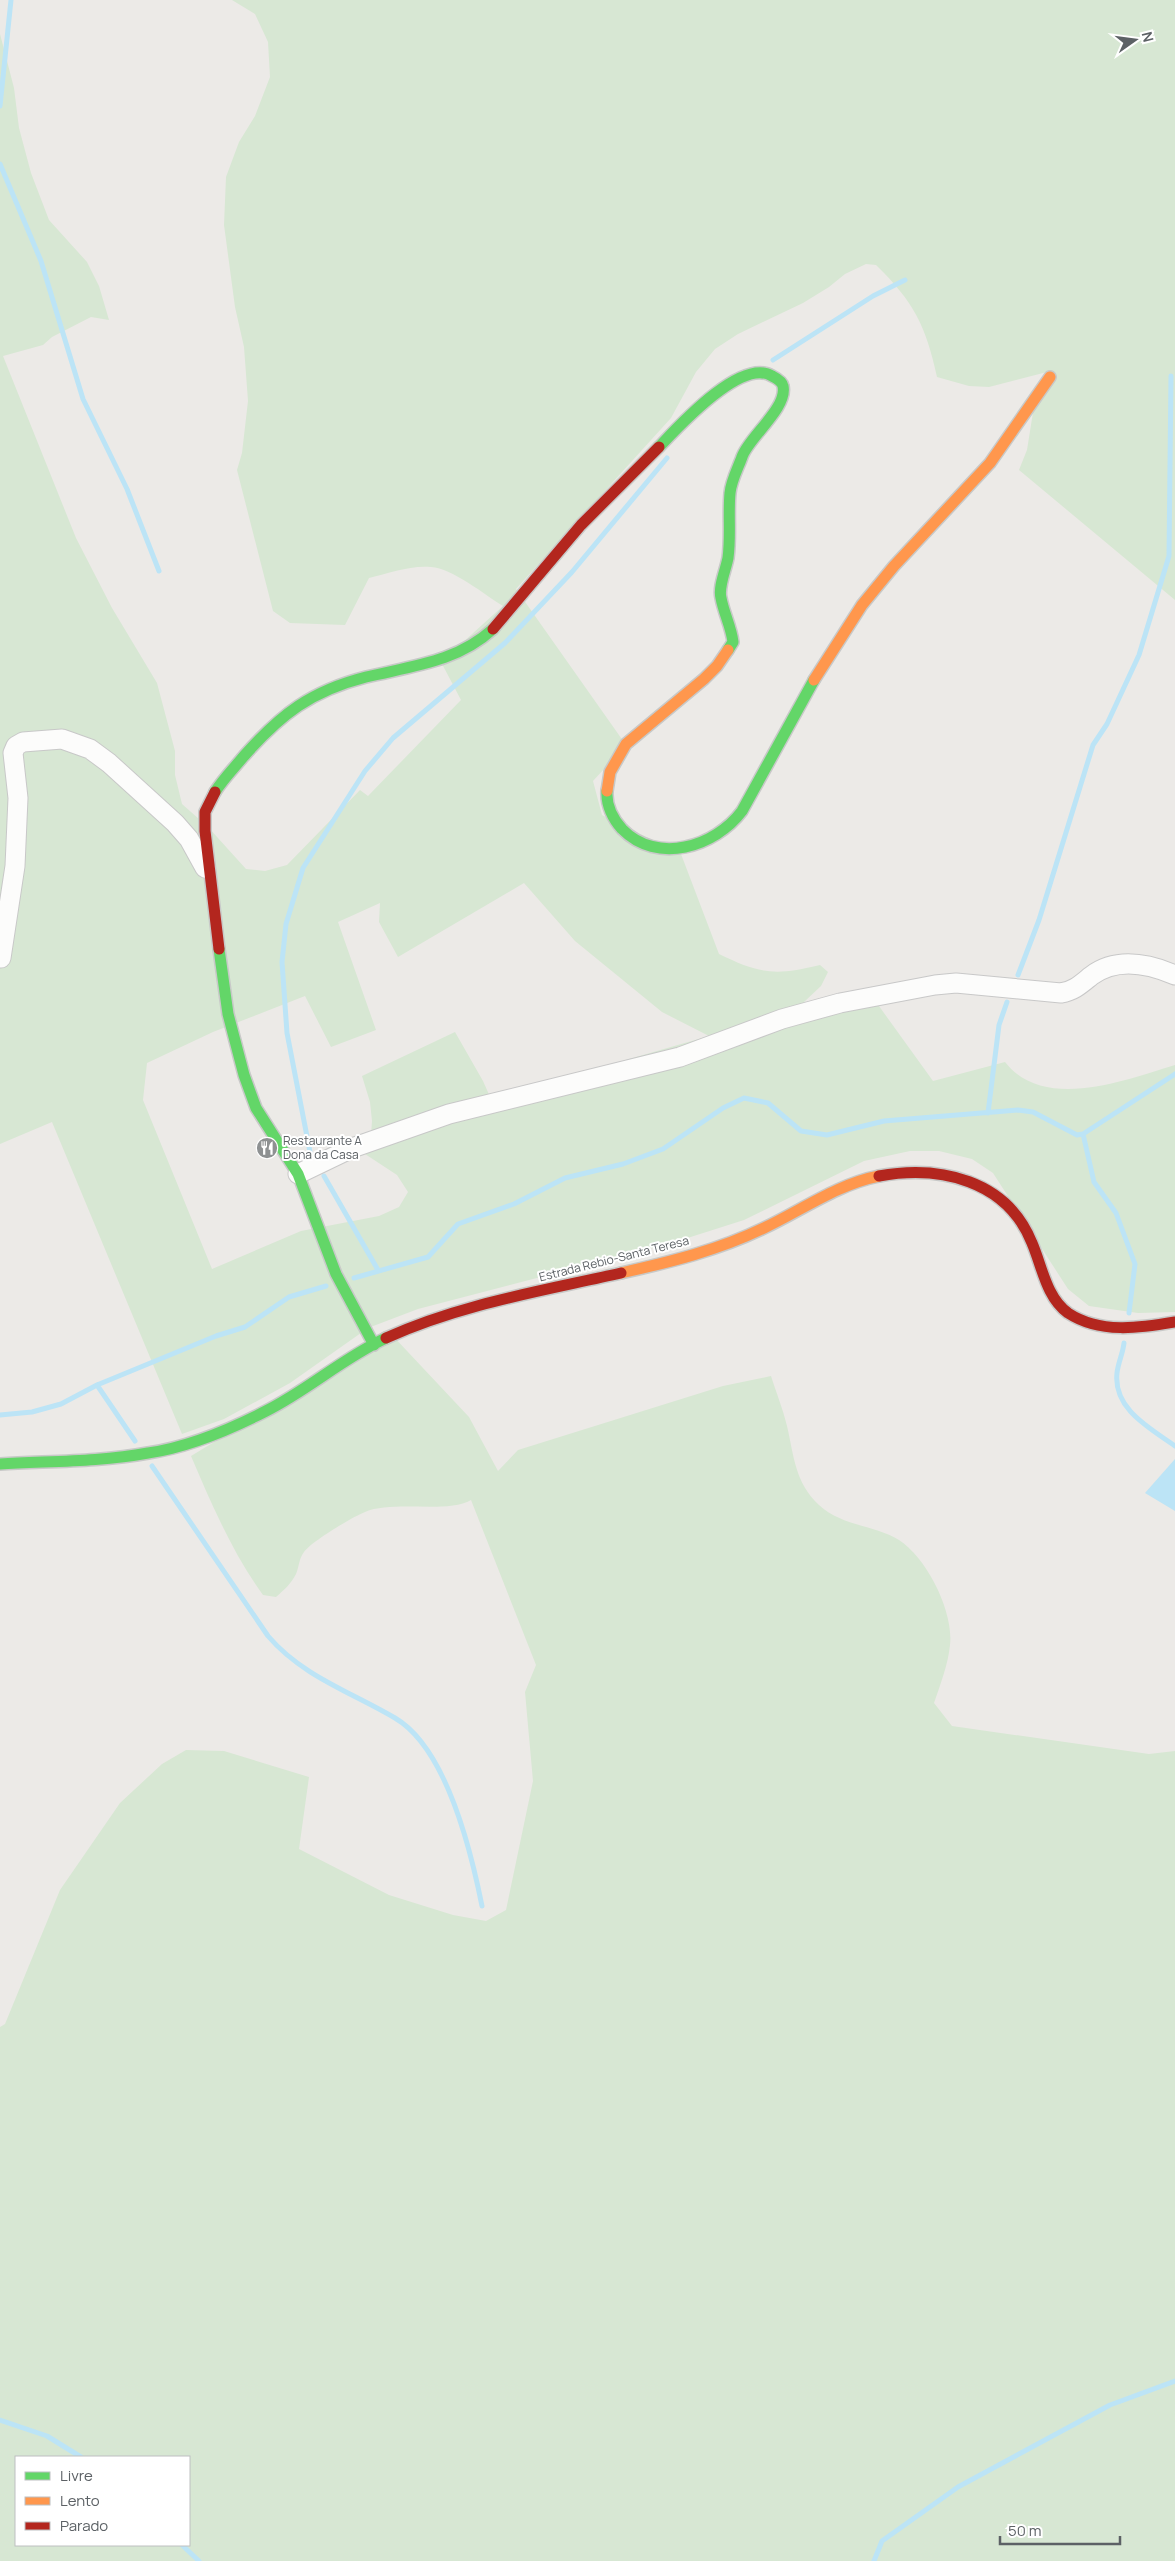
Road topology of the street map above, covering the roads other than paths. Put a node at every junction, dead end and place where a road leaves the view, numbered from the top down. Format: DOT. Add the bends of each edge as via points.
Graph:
graph roads {
  1 [pos="1050,377"];
  2 [pos="211,878"];
  3 [pos="1,958"];
  4 [pos="1175,976"];
  5 [pos="298,1174"];
  6 [pos="1175,1322"];
  7 [pos="374,1345"];
  8 [pos="0,1464"];
  1 -- 2 [label="street" via="992,459 861,605 734,821 719,834 700,845 671,851 635,841 614,819 606,785 616,756 626,744 704,679 733,642 731,625 720,604 728,556 730,491 743,453 778,406 784,392 780,381 762,373 735,380 690,414 581,525 506,616 470,648 446,659 326,690 295,706 269,727 209,801 205,812 205,831"];
  2 -- 3 [label="street" via="188,838 175,823 96,754 75,742 62,739 23,742 12,753 18,798 16,866"];
  2 -- 5 [label="street" via="228,1014 242,1068 256,1108"];
  4 -- 5 [label="street" via="1147,965 1126,963 1105,968 1075,989 1061,993 956,983 840,1003 782,1019 680,1057 449,1114 352,1148"];
  5 -- 7 [label="street" via="336,1274"];
  6 -- 7 [label="street, Estrada Rebio-Santa Teresa" via="1116,1329 1077,1318 1063,1309 1054,1296 1030,1236 1017,1214 994,1192 971,1179 918,1172 858,1181 759,1230 703,1252 440,1316"];
  7 -- 8 [label="street, Estrada Rebio-Santa Teresa" via="279,1404 227,1428 176,1446 134,1456"];
}
